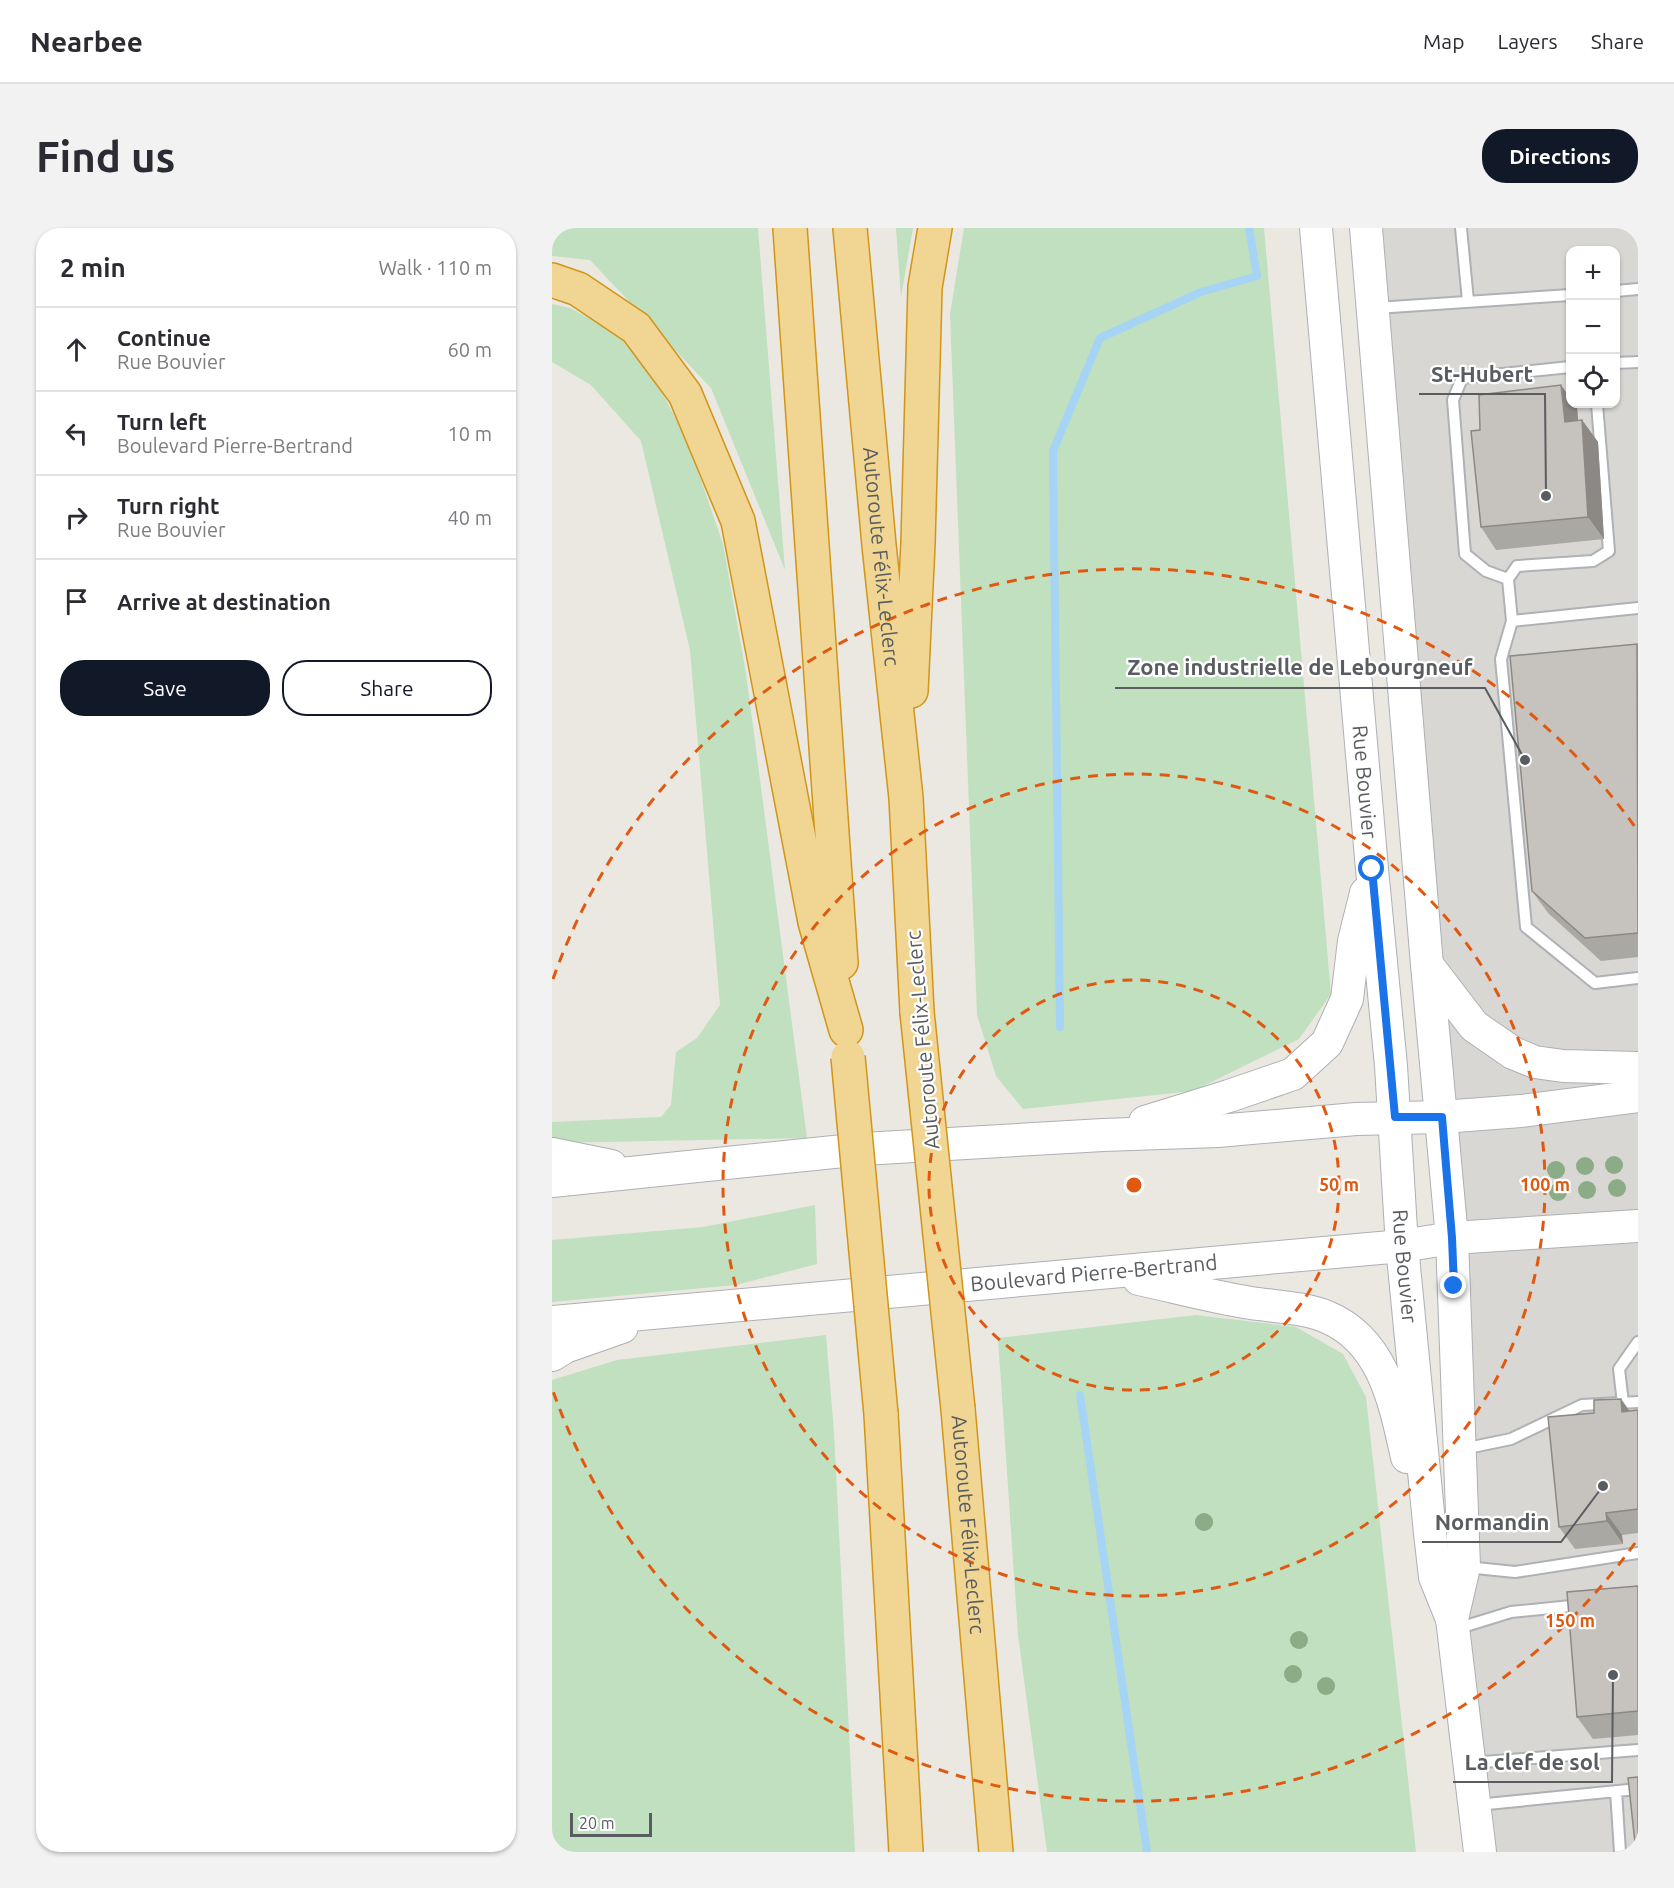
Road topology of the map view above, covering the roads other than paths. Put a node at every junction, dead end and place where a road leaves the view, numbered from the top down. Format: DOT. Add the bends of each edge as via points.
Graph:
graph roads {
  1 [pos="790,228"];
  2 [pos="850,228"];
  3 [pos="935,228"];
  4 [pos="1316,228"];
  5 [pos="1366,228"];
  6 [pos="1461,228"];
  7 [pos="552,280"];
  8 [pos="1638,289"];
  9 [pos="1620,291"];
  10 [pos="1566,295"];
  11 [pos="1468,301"];
  12 [pos="1372,308"];
  13 [pos="1638,362"];
  14 [pos="1620,363"];
  15 [pos="1566,367"];
  16 [pos="1597,408"];
  17 [pos="1508,579"];
  18 [pos="1638,608"];
  19 [pos="1512,621"];
  20 [pos="906,798"];
  21 [pos="1372,869"];
  22 [pos="1427,965"];
  23 [pos="1638,978"];
  24 [pos="847,1044"];
  25 [pos="1638,1068"];
  26 [pos="1638,1095"];
  27 [pos="1395,1117"];
  28 [pos="1442,1117"];
  29 [pos="1103,1135"];
  30 [pos="552,1154"];
  31 [pos="641,1172"];
  32 [pos="552,1181"];
  33 [pos="1638,1226"];
  34 [pos="1452,1238"];
  35 [pos="1402,1246"];
  36 [pos="1108,1272"];
  37 [pos="669,1311"];
  38 [pos="552,1322"];
  39 [pos="1638,1342"];
  40 [pos="552,1356"];
  41 [pos="1638,1402"];
  42 [pos="1623,1403"];
  43 [pos="1460,1450"];
  44 [pos="1430,1533"];
  45 [pos="1638,1553"];
  46 [pos="1464,1567"];
  47 [pos="1592,1604"];
  48 [pos="1453,1624"];
  49 [pos="985,1720"];
  50 [pos="1638,1750"];
  51 [pos="1470,1762"];
  52 [pos="1638,1789"];
  53 [pos="1616,1791"];
  54 [pos="1474,1806"];
  55 [pos="906,1851"];
  56 [pos="996,1852"];
  57 [pos="1011,1852"];
  58 [pos="1480,1852"];
  59 [pos="1620,1852"];
  1 -- 24 [label="highway"];
  2 -- 20 [label="highway, Autoroute Félix-Leclerc"];
  3 -- 20 [label="highway" via="925,287"];
  4 -- 21 [label="main road, Rue Bouvier"];
  5 -- 12 [label="main road, Rue Bouvier"];
  6 -- 11 [label="lane"];
  7 -- 24 [label="highway" via="578,289 636,328 685,394 738,521 815,922"];
  8 -- 9 [label="lane"];
  10 -- 11 [label="lane"];
  11 -- 12 [label="lane"];
  12 -- 22 [label="main road, Rue Bouvier"];
  13 -- 14 [label="lane"];
  15 -- 17 [label="lane" via="1462,378 1453,400 1466,554 1486,571"];
  16 -- 17 [label="lane" via="1609,551 1593,561 1517,566"];
  17 -- 19 [label="lane"];
  18 -- 19 [label="lane"];
  19 -- 23 [label="lane" via="1501,658 1526,927 1595,983"];
  20 -- 49 [label="highway, Autoroute Félix-Leclerc, bridge" via="918,1012"];
  21 -- 27 [label="main road, Rue Bouvier"];
  21 -- 29 [label="main road" via="1354,942 1347,999 1327,1044 1293,1074"];
  22 -- 25 [label="main road" via="1474,1026 1513,1053 1535,1062 1563,1066"];
  22 -- 28 [label="main road, Rue Bouvier"];
  24 -- 55 [label="highway, bridge" via="881,1414"];
  26 -- 28 [label="main road"];
  27 -- 28 [label="main road"];
  27 -- 29 [label="main road" via="1218,1131"];
  27 -- 35 [label="main road, Rue Bouvier"];
  28 -- 34 [label="main road, Rue Bouvier"];
  29 -- 31 [label="main road" via="863,1149"];
  30 -- 31 [label="main road"];
  31 -- 32 [label="main road"];
  33 -- 34 [label="main road, Boulevard Pierre-Bertrand"];
  34 -- 35 [label="main road, Boulevard Pierre-Bertrand"];
  34 -- 43 [label="main road, Rue Bouvier"];
  35 -- 36 [label="main road, Boulevard Pierre-Bertrand"];
  35 -- 44 [label="main road, Rue Bouvier"];
  36 -- 37 [label="main road, Boulevard Pierre-Bertrand"];
  36 -- 44 [label="main road" via="1292,1308 1327,1317 1351,1330 1382,1369 1390,1389 1418,1504"];
  37 -- 38 [label="main road, Boulevard Pierre-Bertrand"];
  37 -- 40 [label="main road" via="565,1347"];
  39 -- 42 [label="lane" via="1619,1369"];
  41 -- 42 [label="lane"];
  42 -- 43 [label="lane" via="1582,1405 1511,1439"];
  43 -- 46 [label="main road, Rue Bouvier"];
  44 -- 48 [label="main road, Rue Bouvier" via="1435,1577"];
  45 -- 46 [label="lane" via="1515,1572"];
  46 -- 48 [label="main road, Rue Bouvier"];
  47 -- 48 [label="lane" via="1510,1612"];
  48 -- 51 [label="main road, Rue Bouvier"];
  49 -- 56 [label="highway, Autoroute Félix-Leclerc"];
  49 -- 57 [label="highway"];
  50 -- 51 [label="lane"];
  51 -- 54 [label="main road, Rue Bouvier"];
  52 -- 53 [label="lane"];
  53 -- 54 [label="lane"];
  53 -- 59 [label="lane"];
  54 -- 58 [label="main road, Rue Bouvier"];
}
